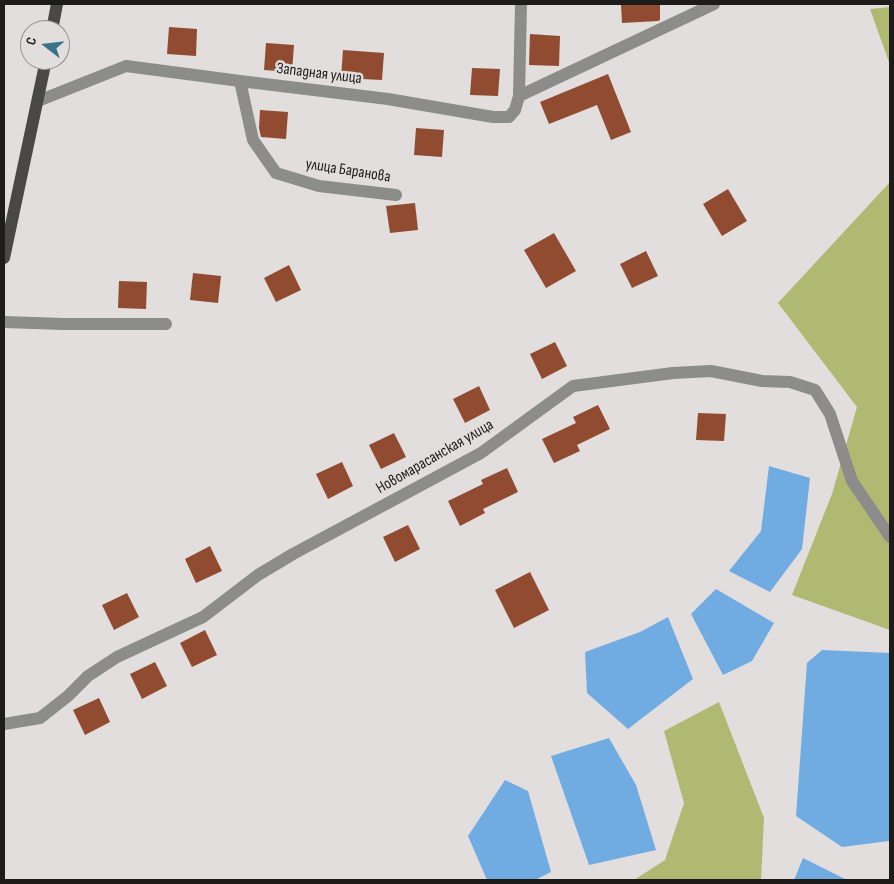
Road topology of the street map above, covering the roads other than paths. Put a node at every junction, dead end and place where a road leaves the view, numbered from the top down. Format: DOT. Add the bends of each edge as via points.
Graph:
graph roads {
  1 [pos="57,4"];
  2 [pos="521,4"];
  3 [pos="714,4"];
  4 [pos="54,20"];
  5 [pos="44,70"];
  6 [pos="240,81"];
  7 [pos="519,96"];
  8 [pos="38,101"];
  9 [pos="396,195"];
  10 [pos="4,258"];
  11 [pos="4,322"];
  12 [pos="166,324"];
  13 [pos="890,537"];
  14 [pos="6,724"];
  1 -- 4 [label="main road"];
  2 -- 7 [label="street"];
  3 -- 7 [label="street"];
  5 -- 8 [label="main road"];
  6 -- 7 [label="street, Западная улица" via="388,99 493,117 509,117"];
  6 -- 8 [label="street, Западная улица" via="126,66"];
  6 -- 9 [label="street, улица Баранова" via="253,140 276,173 319,186"];
  8 -- 10 [label="main road"];
  11 -- 12 [label="street"];
  13 -- 14 [label="street, Новомарасанская улица" via="852,482 830,414 815,390 790,382 762,381 711,371 574,386 481,453 293,554 258,575 203,617 117,657 88,676 40,718"];
}
